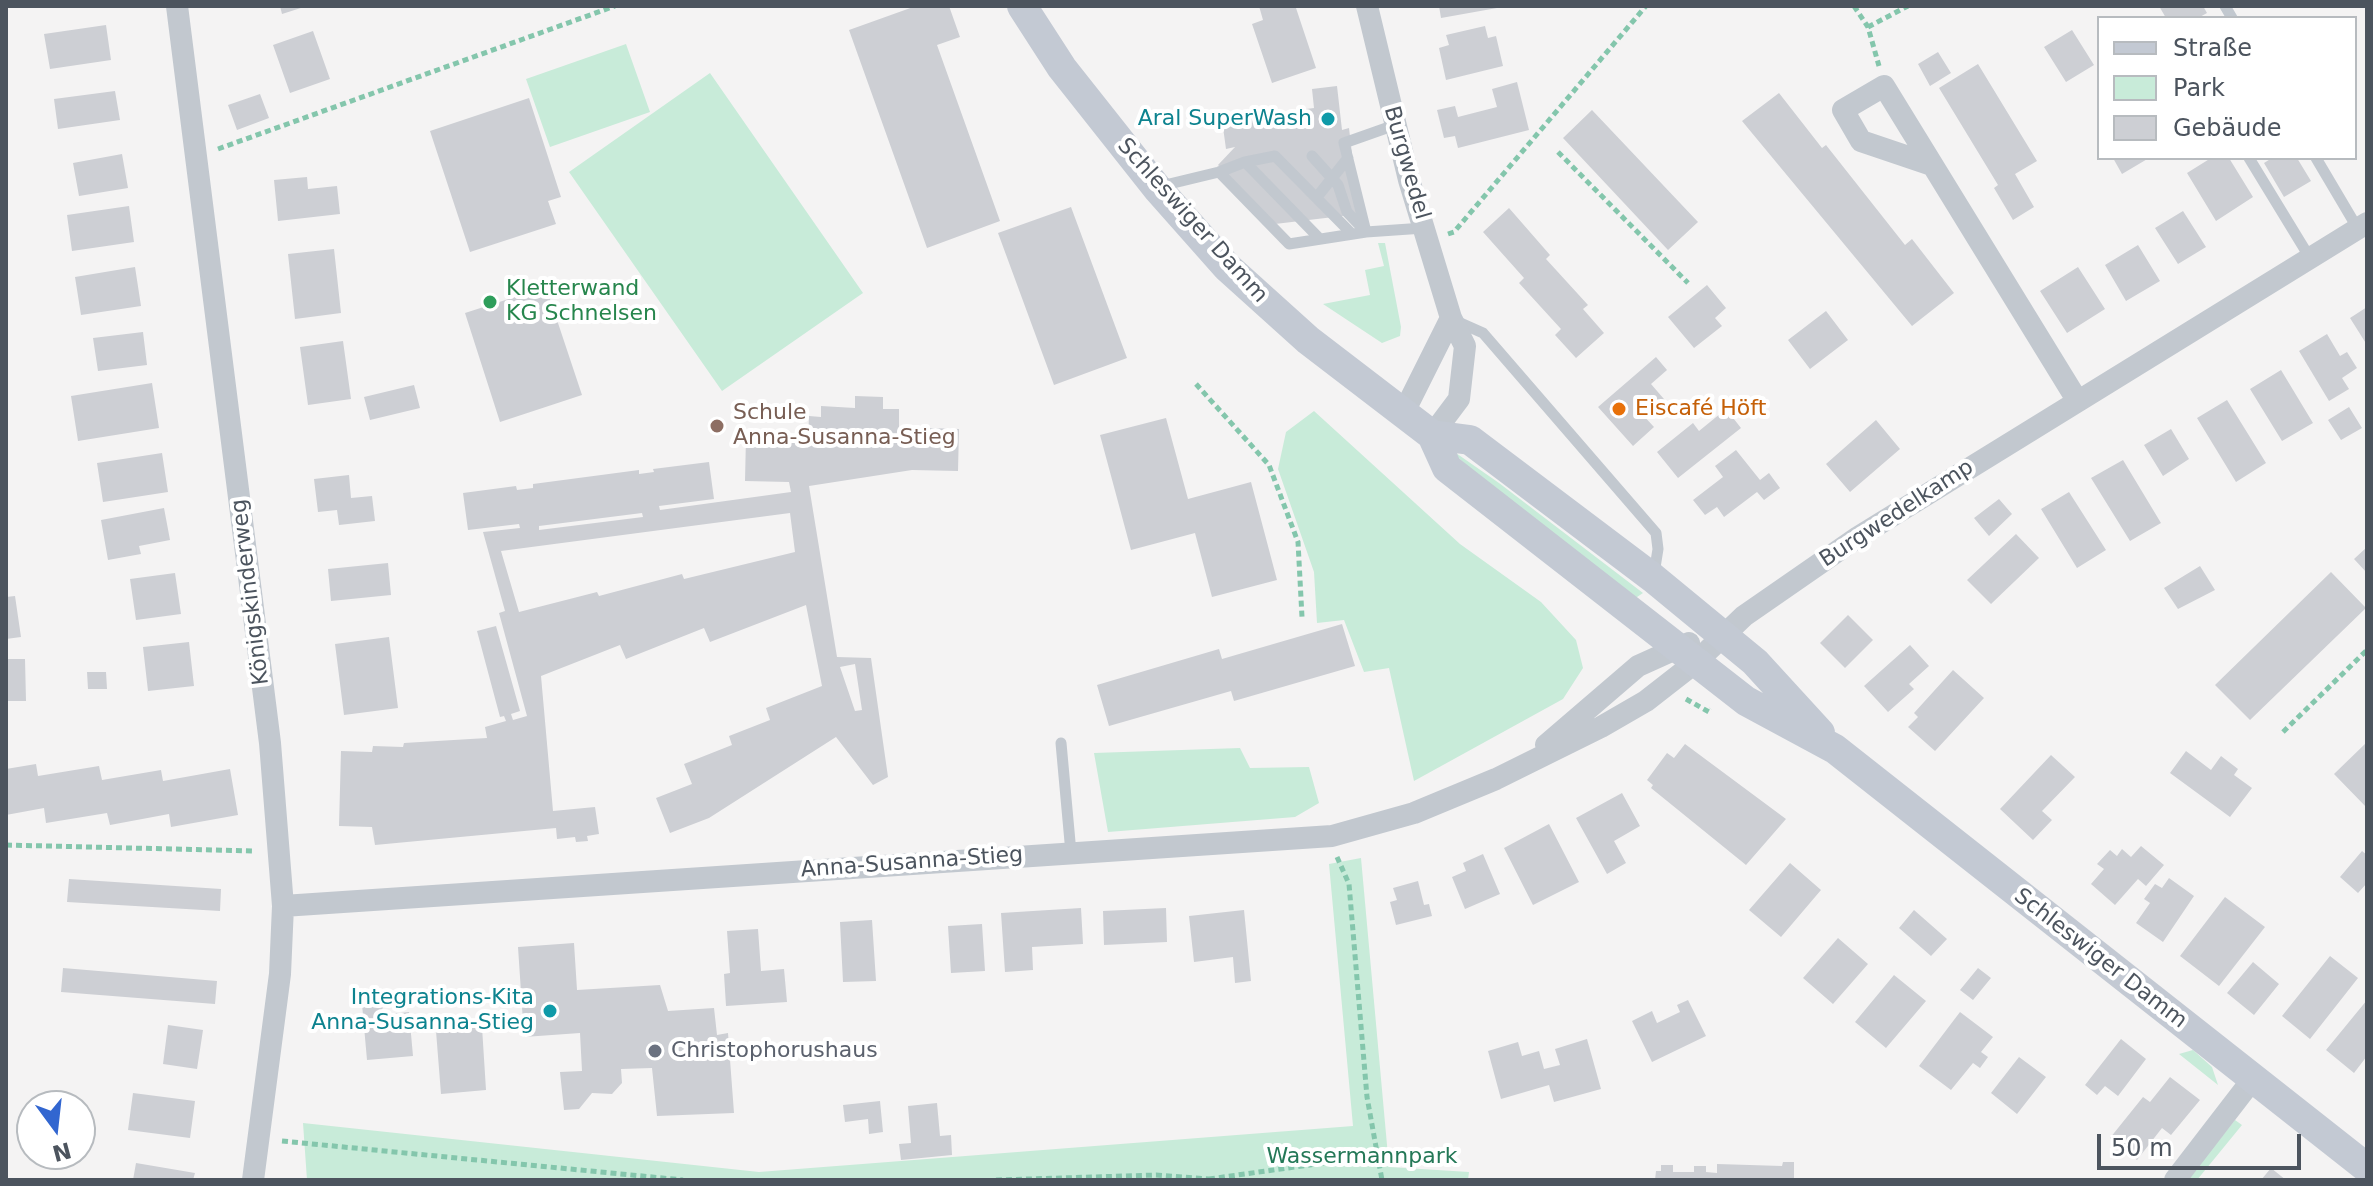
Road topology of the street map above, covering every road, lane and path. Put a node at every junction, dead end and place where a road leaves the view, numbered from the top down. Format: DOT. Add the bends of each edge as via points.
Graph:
graph roads {
  1 [pos="177,6"];
  2 [pos="615,6"];
  3 [pos="1022,6"];
  4 [pos="1367,6"];
  5 [pos="1646,6"];
  6 [pos="1854,6"];
  7 [pos="1908,6"];
  8 [pos="1868,27"];
  9 [pos="1884,86"];
  10 [pos="1395,125"];
  11 [pos="1558,152"];
  12 [pos="198,156"];
  13 [pos="1312,156"];
  14 [pos="1348,158"];
  15 [pos="2250,160"];
  16 [pos="2317,160"];
  17 [pos="1245,162"];
  18 [pos="1932,165"];
  19 [pos="1219,172"];
  20 [pos="1332,178"];
  21 [pos="1157,188"];
  22 [pos="1317,197"];
  23 [pos="2362,226"];
  24 [pos="1366,232"];
  25 [pos="1352,234"];
  26 [pos="1427,234"];
  27 [pos="1318,237"];
  28 [pos="2310,258"];
  29 [pos="1688,283"];
  30 [pos="1451,318"];
  31 [pos="1196,384"];
  32 [pos="2077,400"];
  33 [pos="1404,412"];
  34 [pos="1432,435"];
  35 [pos="1653,578"];
  36 [pos="1302,617"];
  37 [pos="1721,635"];
  38 [pos="2367,650"];
  39 [pos="1685,655"];
  40 [pos="2283,732"];
  41 [pos="1061,743"];
  42 [pos="1835,749"];
  43 [pos="1528,762"];
  44 [pos="1332,836"];
  45 [pos="6,845"];
  46 [pos="260,851"];
  47 [pos="1071,853"];
  48 [pos="283,906"];
  49 [pos="2252,1080"];
  50 [pos="258,1138"];
  51 [pos="1377,1161"];
  52 [pos="2367,1168"];
  53 [pos="253,1180"];
  54 [pos="683,1180"];
  55 [pos="996,1180"];
  56 [pos="1209,1180"];
  57 [pos="1382,1180"];
  58 [pos="2175,1180"];
  1 -- 12 [label="street, Königskinderweg"];
  2 -- 12 [label="path"];
  3 -- 21 [label="main road, Schleswiger Damm" via="1062,68"];
  4 -- 10 [label="street, Burgwedel"];
  5 -- 26 [label="path" via="1454,232"];
  6 -- 8 [label="path"];
  7 -- 8 [label="path"];
  8 -- 9 [label="path"];
  9 -- 18 [label="street"];
  9 -- 18 [label="street" via="1843,110 1861,141"];
  10 -- 14 [label="lane" via="1344,143"];
  10 -- 26 [label="street, Burgwedel"];
  11 -- 29 [label="path"];
  12 -- 48 [label="street, Königskinderweg" via="270,743"];
  13 -- 20 [label="lane"];
  14 -- 20 [label="lane"];
  14 -- 24 [label="lane"];
  15 -- 28 [label="lane"];
  16 -- 23 [label="lane"];
  17 -- 19 [label="lane"];
  17 -- 22 [label="lane" via="1275,156"];
  17 -- 27 [label="lane"];
  18 -- 32 [label="street"];
  19 -- 21 [label="lane"];
  19 -- 27 [label="lane" via="1289,244"];
  20 -- 22 [label="lane"];
  20 -- 24 [label="lane" via="1347,212"];
  21 -- 33 [label="main road, Schleswiger Damm" via="1266,305"];
  22 -- 25 [label="lane"];
  23 -- 28 [label="street, Burgwedelkamp"];
  24 -- 25 [label="lane"];
  24 -- 26 [label="lane"];
  25 -- 27 [label="lane"];
  26 -- 30 [label="street, Burgwedel"];
  28 -- 32 [label="street, Burgwedelkamp"];
  30 -- 33 [label="street"];
  30 -- 34 [label="street, Burgwedel" via="1465,346 1459,399"];
  30 -- 35 [label="lane" via="1483,333 1656,533"];
  31 -- 36 [label="path" via="1269,465 1298,542"];
  32 -- 37 [label="street, Burgwedelkamp" via="1858,537"];
  33 -- 34 [label="main road, Schleswiger Damm"];
  34 -- 35 [label="main road, Schleswiger Damm" via="1470,440"];
  34 -- 39 [label="main road, Schleswiger Damm" via="1447,468"];
  35 -- 37 [label="main road, Schleswiger Damm"];
  37 -- 39 [label="street"];
  37 -- 42 [label="main road, Schleswiger Damm" via="1772,679"];
  38 -- 40 [label="path"];
  39 -- 42 [label="main road, Schleswiger Damm" via="1746,701"];
  39 -- 43 [label="street, Anna-Susanna-Stieg" via="1635,707"];
  39 -- 43 [label="street, Anna-Susanna-Stieg" via="1638,666"];
  41 -- 47 [label="lane"];
  42 -- 49 [label="main road, Schleswiger Damm"];
  43 -- 44 [label="street, Anna-Susanna-Stieg" via="1414,813"];
  44 -- 47 [label="street, Anna-Susanna-Stieg"];
  44 -- 51 [label="path" via="1349,884"];
  45 -- 46 [label="path"];
  47 -- 48 [label="street, Anna-Susanna-Stieg"];
  48 -- 50 [label="street, Königskinderweg" via="280,974"];
  49 -- 52 [label="main road, Schleswiger Damm"];
  49 -- 58 [label="street"];
  50 -- 53 [label="street, Königskinderweg"];
  50 -- 54 [label="path"];
  51 -- 56 [label="path" via="1345,1160"];
  51 -- 57 [label="path"];
  55 -- 56 [label="path" via="1156,1175"];
}
